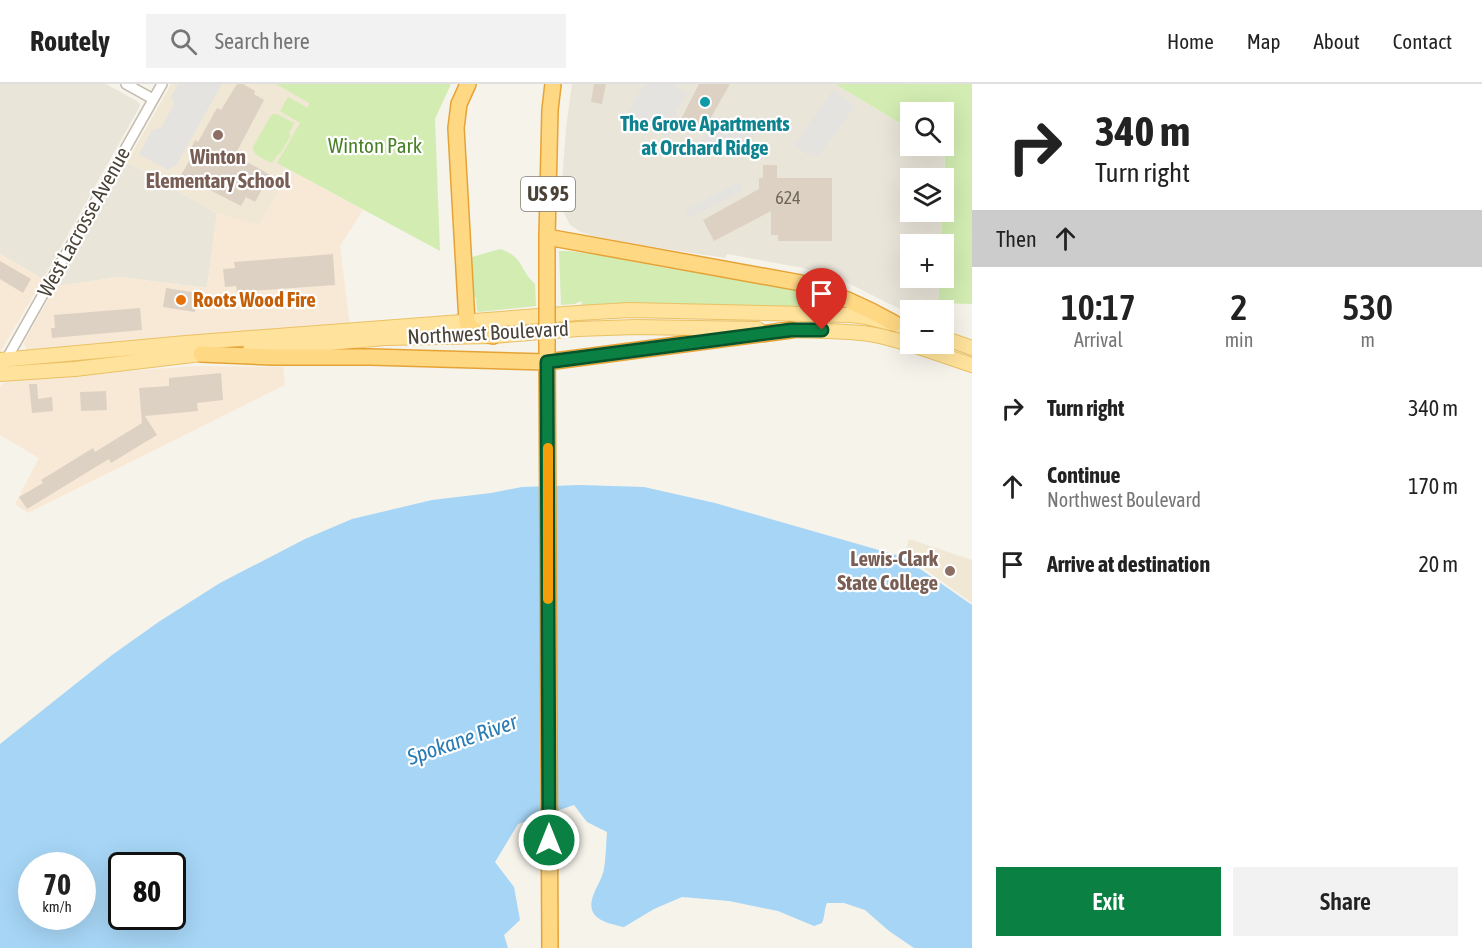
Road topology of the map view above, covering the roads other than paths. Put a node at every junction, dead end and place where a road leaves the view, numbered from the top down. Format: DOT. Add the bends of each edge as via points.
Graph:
graph roads {
  1 [pos="126,84"];
  2 [pos="162,84"];
  3 [pos="468,84"];
  4 [pos="553,84"];
  5 [pos="153,99"];
  6 [pos="546,237"];
  7 [pos="467,322"];
  8 [pos="894,323"];
  9 [pos="900,325"];
  10 [pos="791,330"];
  11 [pos="494,336"];
  12 [pos="954,342"];
  13 [pos="972,348"];
  14 [pos="201,354"];
  15 [pos="3,360"];
  16 [pos="547,362"];
  17 [pos="972,365"];
  18 [pos="0,374"];
  19 [pos="550,948"];
  1 -- 5 [label="street"];
  2 -- 5 [label="street, West Lacrosse Avenue"];
  3 -- 7 [label="highway" via="456,122"];
  4 -- 6 [label="highway, US 95"];
  5 -- 15 [label="street, West Lacrosse Avenue"];
  6 -- 8 [label="highway" via="801,283 864,306"];
  6 -- 16 [label="highway, US 95, bridge"];
  7 -- 8 [label="main road, Northwest Boulevard" via="629,310 833,314"];
  7 -- 11 [label="highway" via="474,330"];
  7 -- 15 [label="main road, Northwest Boulevard"];
  8 -- 9 [label="main road, Northwest Boulevard"];
  10 -- 11 [label="main road, Northwest Boulevard" via="636,327"];
  10 -- 16 [label="highway"];
  10 -- 17 [label="main road, Northwest Boulevard" via="868,334"];
  11 -- 14 [label="main road, Northwest Boulevard" via="385,338"];
  12 -- 13 [label="main road"];
  14 -- 16 [label="highway"];
  14 -- 18 [label="main road, Northwest Boulevard"];
  16 -- 19 [label="highway, US 95"];
}
